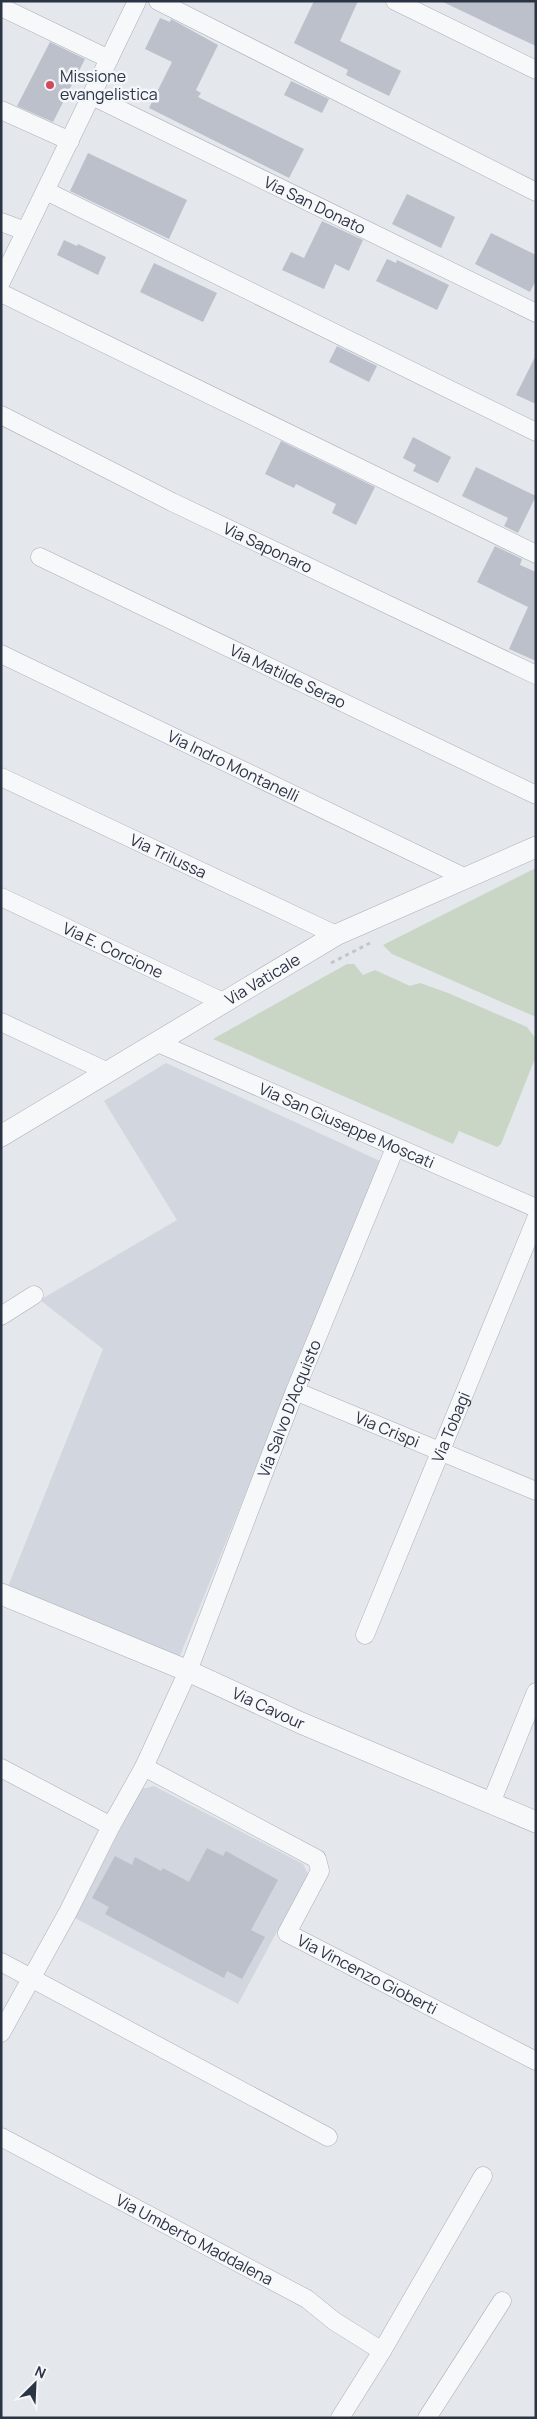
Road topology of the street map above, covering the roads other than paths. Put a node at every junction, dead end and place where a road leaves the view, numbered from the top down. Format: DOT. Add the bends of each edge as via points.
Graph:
graph roads {
  1 [pos="137,1"];
  2 [pos="158,1"];
  3 [pos="396,1"];
  4 [pos="1,7"];
  5 [pos="109,59"];
  6 [pos="536,70"];
  7 [pos="92,96"];
  8 [pos="1,110"];
  9 [pos="70,141"];
  10 [pos="46,191"];
  11 [pos="536,192"];
  12 [pos="1,222"];
  13 [pos="24,231"];
  14 [pos="1,282"];
  15 [pos="1,292"];
  16 [pos="536,313"];
  17 [pos="1,415"];
  18 [pos="536,432"];
  19 [pos="536,554"];
  20 [pos="40,557"];
  21 [pos="1,654"];
  22 [pos="536,675"];
  23 [pos="1,777"];
  24 [pos="536,795"];
  25 [pos="536,847"];
  26 [pos="464,877"];
  27 [pos="1,897"];
  28 [pos="336,935"];
  29 [pos="225,1003"];
  30 [pos="1,1022"];
  31 [pos="158,1043"];
  32 [pos="108,1072"];
  33 [pos="1,1136"];
  34 [pos="395,1148"];
  35 [pos="536,1208"];
  36 [pos="536,1218"];
  37 [pos="34,1295"];
  38 [pos="1,1316"];
  39 [pos="295,1391"];
  40 [pos="440,1450"];
  41 [pos="536,1491"];
  42 [pos="1,1594"];
  43 [pos="365,1635"];
  44 [pos="188,1671"];
  45 [pos="536,1692"];
  46 [pos="144,1767"];
  47 [pos="1,1768"];
  48 [pos="491,1803"];
  49 [pos="536,1822"];
  50 [pos="111,1826"];
  51 [pos="1,1962"];
  52 [pos="31,1978"];
  53 [pos="1,2033"];
  54 [pos="536,2060"];
  55 [pos="1,2137"];
  56 [pos="328,2137"];
  57 [pos="483,2176"];
  58 [pos="502,2301"];
  59 [pos="382,2351"];
  60 [pos="340,2418"];
  61 [pos="427,2418"];
  1 -- 5 [label="street"];
  2 -- 11 [label="street"];
  3 -- 6 [label="street"];
  4 -- 5 [label="street"];
  5 -- 7 [label="street"];
  7 -- 9 [label="street"];
  7 -- 16 [label="street, Via San Donato"];
  8 -- 9 [label="street"];
  9 -- 10 [label="street"];
  10 -- 13 [label="street"];
  10 -- 18 [label="street"];
  12 -- 13 [label="street"];
  13 -- 14 [label="street"];
  15 -- 19 [label="street"];
  17 -- 22 [label="street, Via Saponaro" via="172,502"];
  20 -- 24 [label="street, Via Matilde Serao"];
  21 -- 26 [label="street, Via Indro Montanelli"];
  23 -- 28 [label="street, Via Trilussa"];
  25 -- 26 [label="street, Via Vaticale"];
  26 -- 28 [label="street, Via Vaticale"];
  27 -- 29 [label="street, Via E. Corcione"];
  28 -- 29 [label="street, Via Vaticale"];
  29 -- 31 [label="street, Via Vaticale"];
  30 -- 32 [label="street"];
  31 -- 32 [label="street, Via Vaticale"];
  31 -- 34 [label="street, Via San Giuseppe Moscati"];
  32 -- 33 [label="street, Via Vaticale"];
  34 -- 35 [label="street, Via San Giuseppe Moscati"];
  34 -- 39 [label="street, Via Salvo D'Acquisto"];
  36 -- 40 [label="street, Via Tobagi"];
  37 -- 38 [label="street"];
  39 -- 40 [label="street, Via Crispi"];
  39 -- 44 [label="street, Via Salvo D'Acquisto"];
  40 -- 41 [label="street, Via Crispi"];
  40 -- 43 [label="street, Via Tobagi"];
  42 -- 44 [label="street, Via Cavour"];
  44 -- 46 [label="street, Via Salvo D'Acquisto"];
  44 -- 48 [label="street, Via Cavour" via="301,1723"];
  45 -- 48 [label="street"];
  46 -- 50 [label="street, Via Salvo D'Acquisto"];
  46 -- 54 [label="street, Via Vincenzo Gioberti" via="317,1859 320,1871 287,1933"];
  47 -- 50 [label="street"];
  48 -- 49 [label="street, Via Cavour"];
  50 -- 52 [label="street, Via Salvo D'Acquisto"];
  51 -- 52 [label="street"];
  52 -- 53 [label="street, Via Salvo D'Acquisto"];
  52 -- 56 [label="street"];
  55 -- 59 [label="street, Via Umberto Maddalena" via="307,2298 334,2321"];
  57 -- 59 [label="street"];
  58 -- 61 [label="street"];
  59 -- 60 [label="street"];
}
